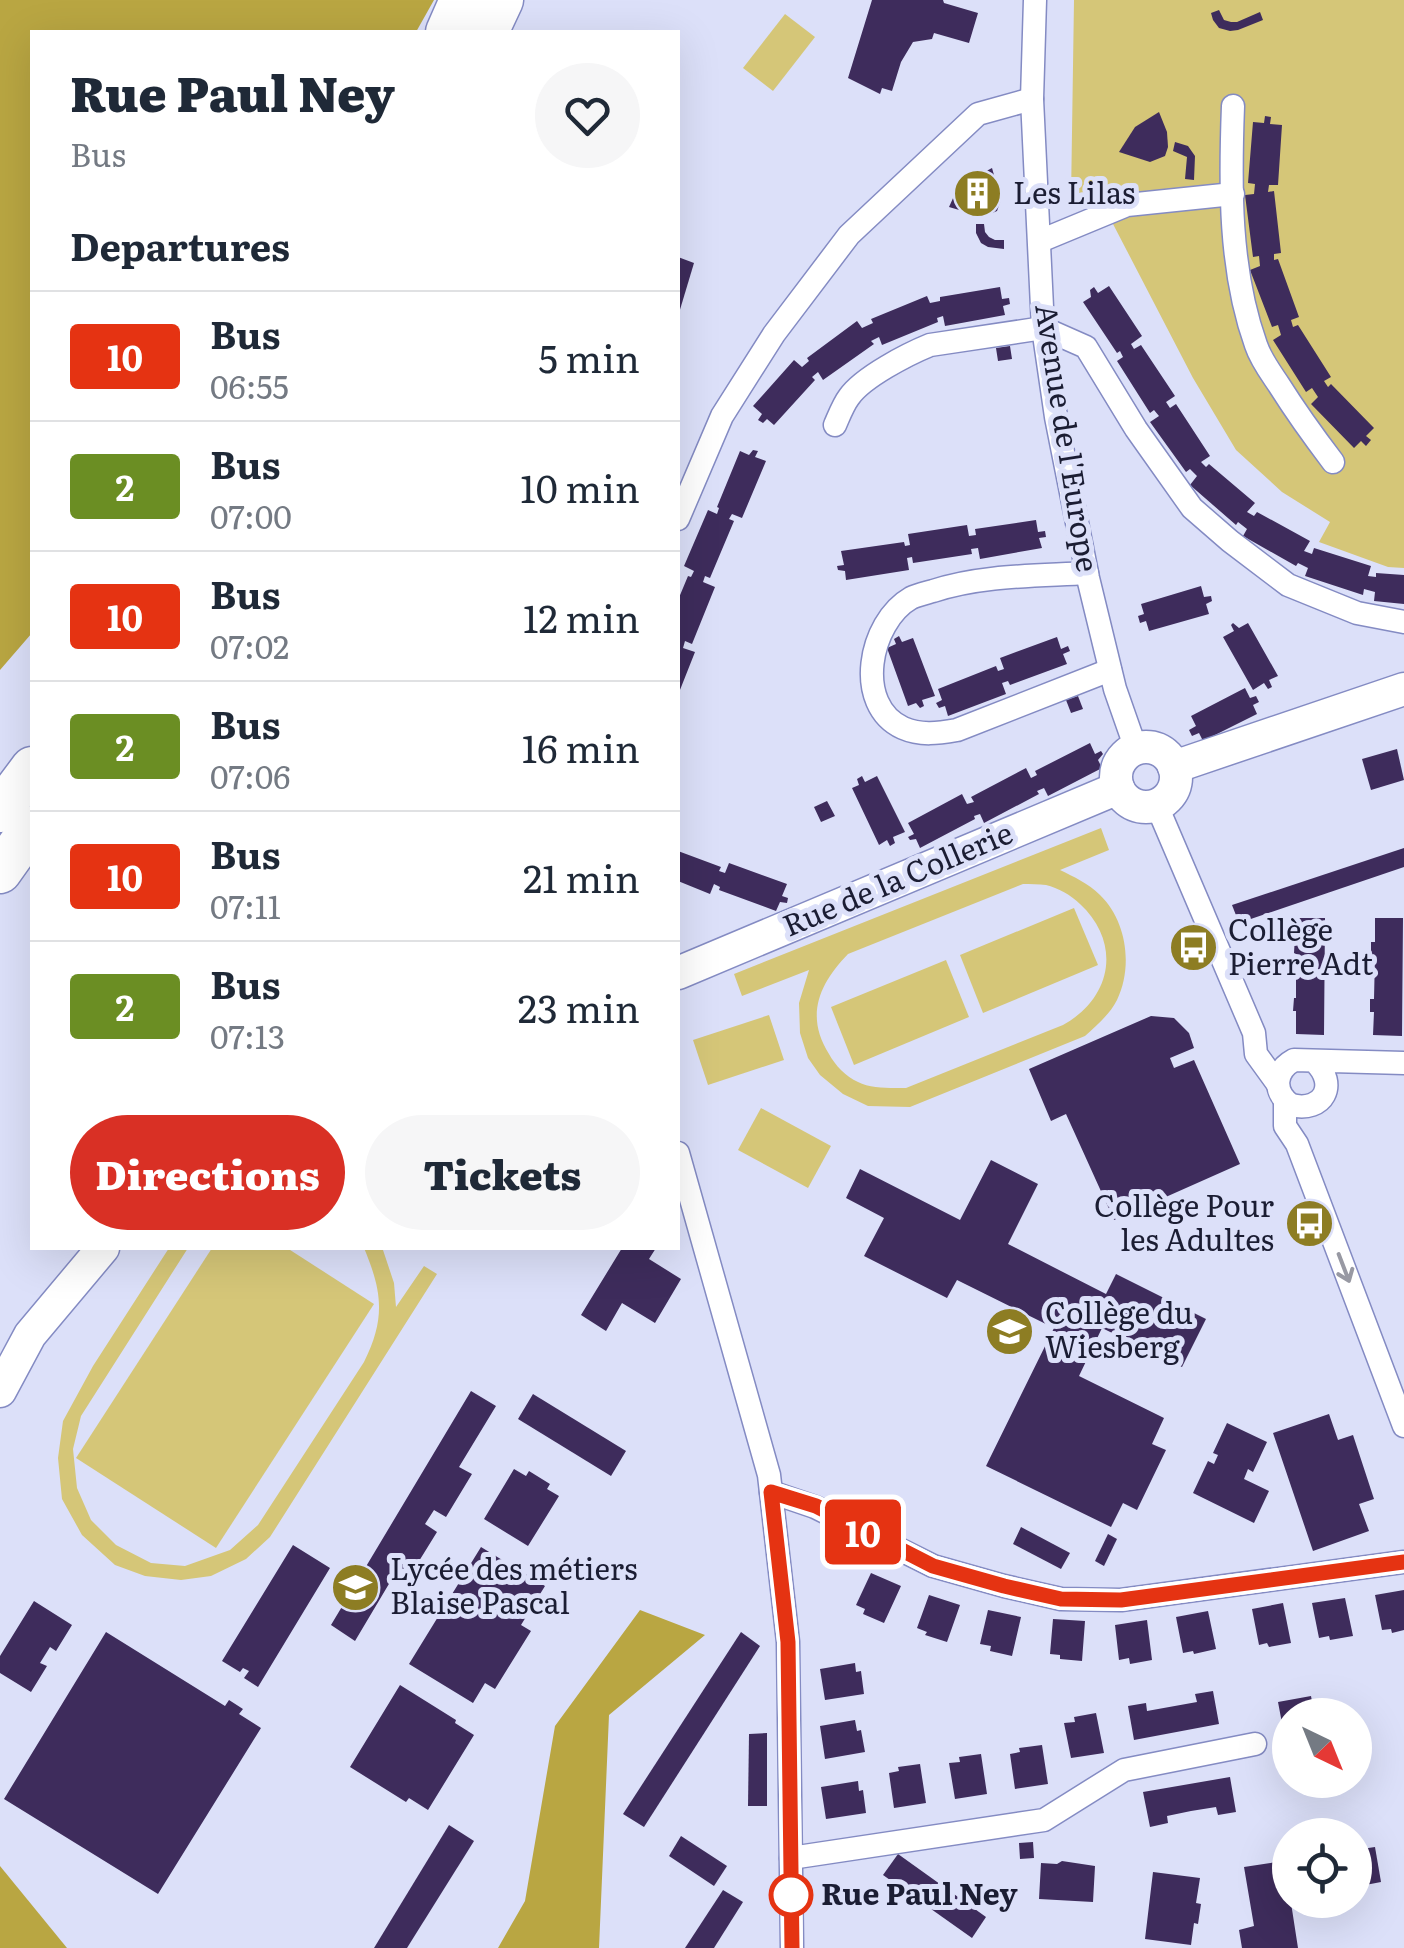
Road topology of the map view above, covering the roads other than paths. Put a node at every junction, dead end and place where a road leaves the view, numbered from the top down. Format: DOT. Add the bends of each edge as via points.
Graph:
graph roads {
  1 [pos="461,0"];
  2 [pos="502,0"];
  3 [pos="1035,0"];
  4 [pos="448,30"];
  5 [pos="489,30"];
  6 [pos="1032,99"];
  7 [pos="1234,106"];
  8 [pos="1233,194"];
  9 [pos="1040,241"];
  10 [pos="1044,328"];
  11 [pos="834,426"];
  12 [pos="1333,462"];
  13 [pos="680,514"];
  14 [pos="1087,573"];
  15 [pos="1404,622"];
  16 [pos="1110,670"];
  17 [pos="1404,689"];
  18 [pos="30,736"];
  19 [pos="1136,749"];
  20 [pos="1174,767"];
  21 [pos="0,771"];
  22 [pos="30,771"];
  23 [pos="1118,788"];
  24 [pos="1157,806"];
  25 [pos="0,811"];
  26 [pos="30,830"];
  27 [pos="0,872"];
  28 [pos="680,973"];
  29 [pos="1254,1034"];
  30 [pos="1304,1060"];
  31 [pos="1404,1064"];
  32 [pos="1290,1097"];
  33 [pos="680,1160"];
  34 [pos="102,1250"];
  35 [pos="0,1391"];
  36 [pos="1404,1426"];
  37 [pos="771,1492"];
  38 [pos="1404,1562"];
  39 [pos="1255,1744"];
  40 [pos="791,1858"];
  41 [pos="792,1948"];
  1 -- 4 [label="highway"];
  2 -- 5 [label="highway"];
  3 -- 6 [label="street, Avenue de l'Europe"];
  6 -- 9 [label="street, Avenue de l'Europe"];
  6 -- 13 [label="street" via="978,114 849,234 722,416"];
  7 -- 8 [label="street"];
  8 -- 9 [label="street" via="1128,205"];
  8 -- 12 [label="street" via="1238,275 1256,346"];
  9 -- 10 [label="street, Avenue de l'Europe"];
  10 -- 11 [label="street" via="919,350 863,382"];
  10 -- 14 [label="street, Avenue de l'Europe"];
  10 -- 15 [label="street" via="1086,348 1192,508 1230,541 1288,585 1357,613"];
  14 -- 16 [label="street, Avenue de l'Europe"];
  14 -- 16 [label="street" via="952,584 911,598 888,618 874,644 872,676 880,708 902,728 930,734 957,730"];
  16 -- 19 [label="street, Avenue de l'Europe"];
  17 -- 20 [label="street"];
  18 -- 21 [label="highway"];
  19 -- 20 [label="street" via="1159,750"];
  19 -- 23 [label="street" via="1119,765"];
  20 -- 24 [label="street" via="1174,790"];
  22 -- 25 [label="highway"];
  23 -- 24 [label="street" via="1134,804"];
  23 -- 28 [label="street, Rue de la Collerie"];
  24 -- 29 [label="street"];
  26 -- 27 [label="highway"];
  29 -- 30 [label="street"];
  29 -- 32 [label="street" via="1256,1054"];
  30 -- 31 [label="street"];
  30 -- 32 [label="street" via="1282,1068"];
  30 -- 32 [label="street" via="1323,1070 1326,1089 1322,1098"];
  32 -- 36 [label="street, one-way" via="1286,1126"];
  33 -- 37 [label="street"];
  34 -- 35 [label="street" via="30,1334"];
  37 -- 38 [label="street" via="816,1506 933,1566 1061,1599 1121,1600"];
  37 -- 40 [label="street" via="788,1642"];
  39 -- 40 [label="street" via="1124,1770 1044,1820"];
  40 -- 41 [label="street"];
}
